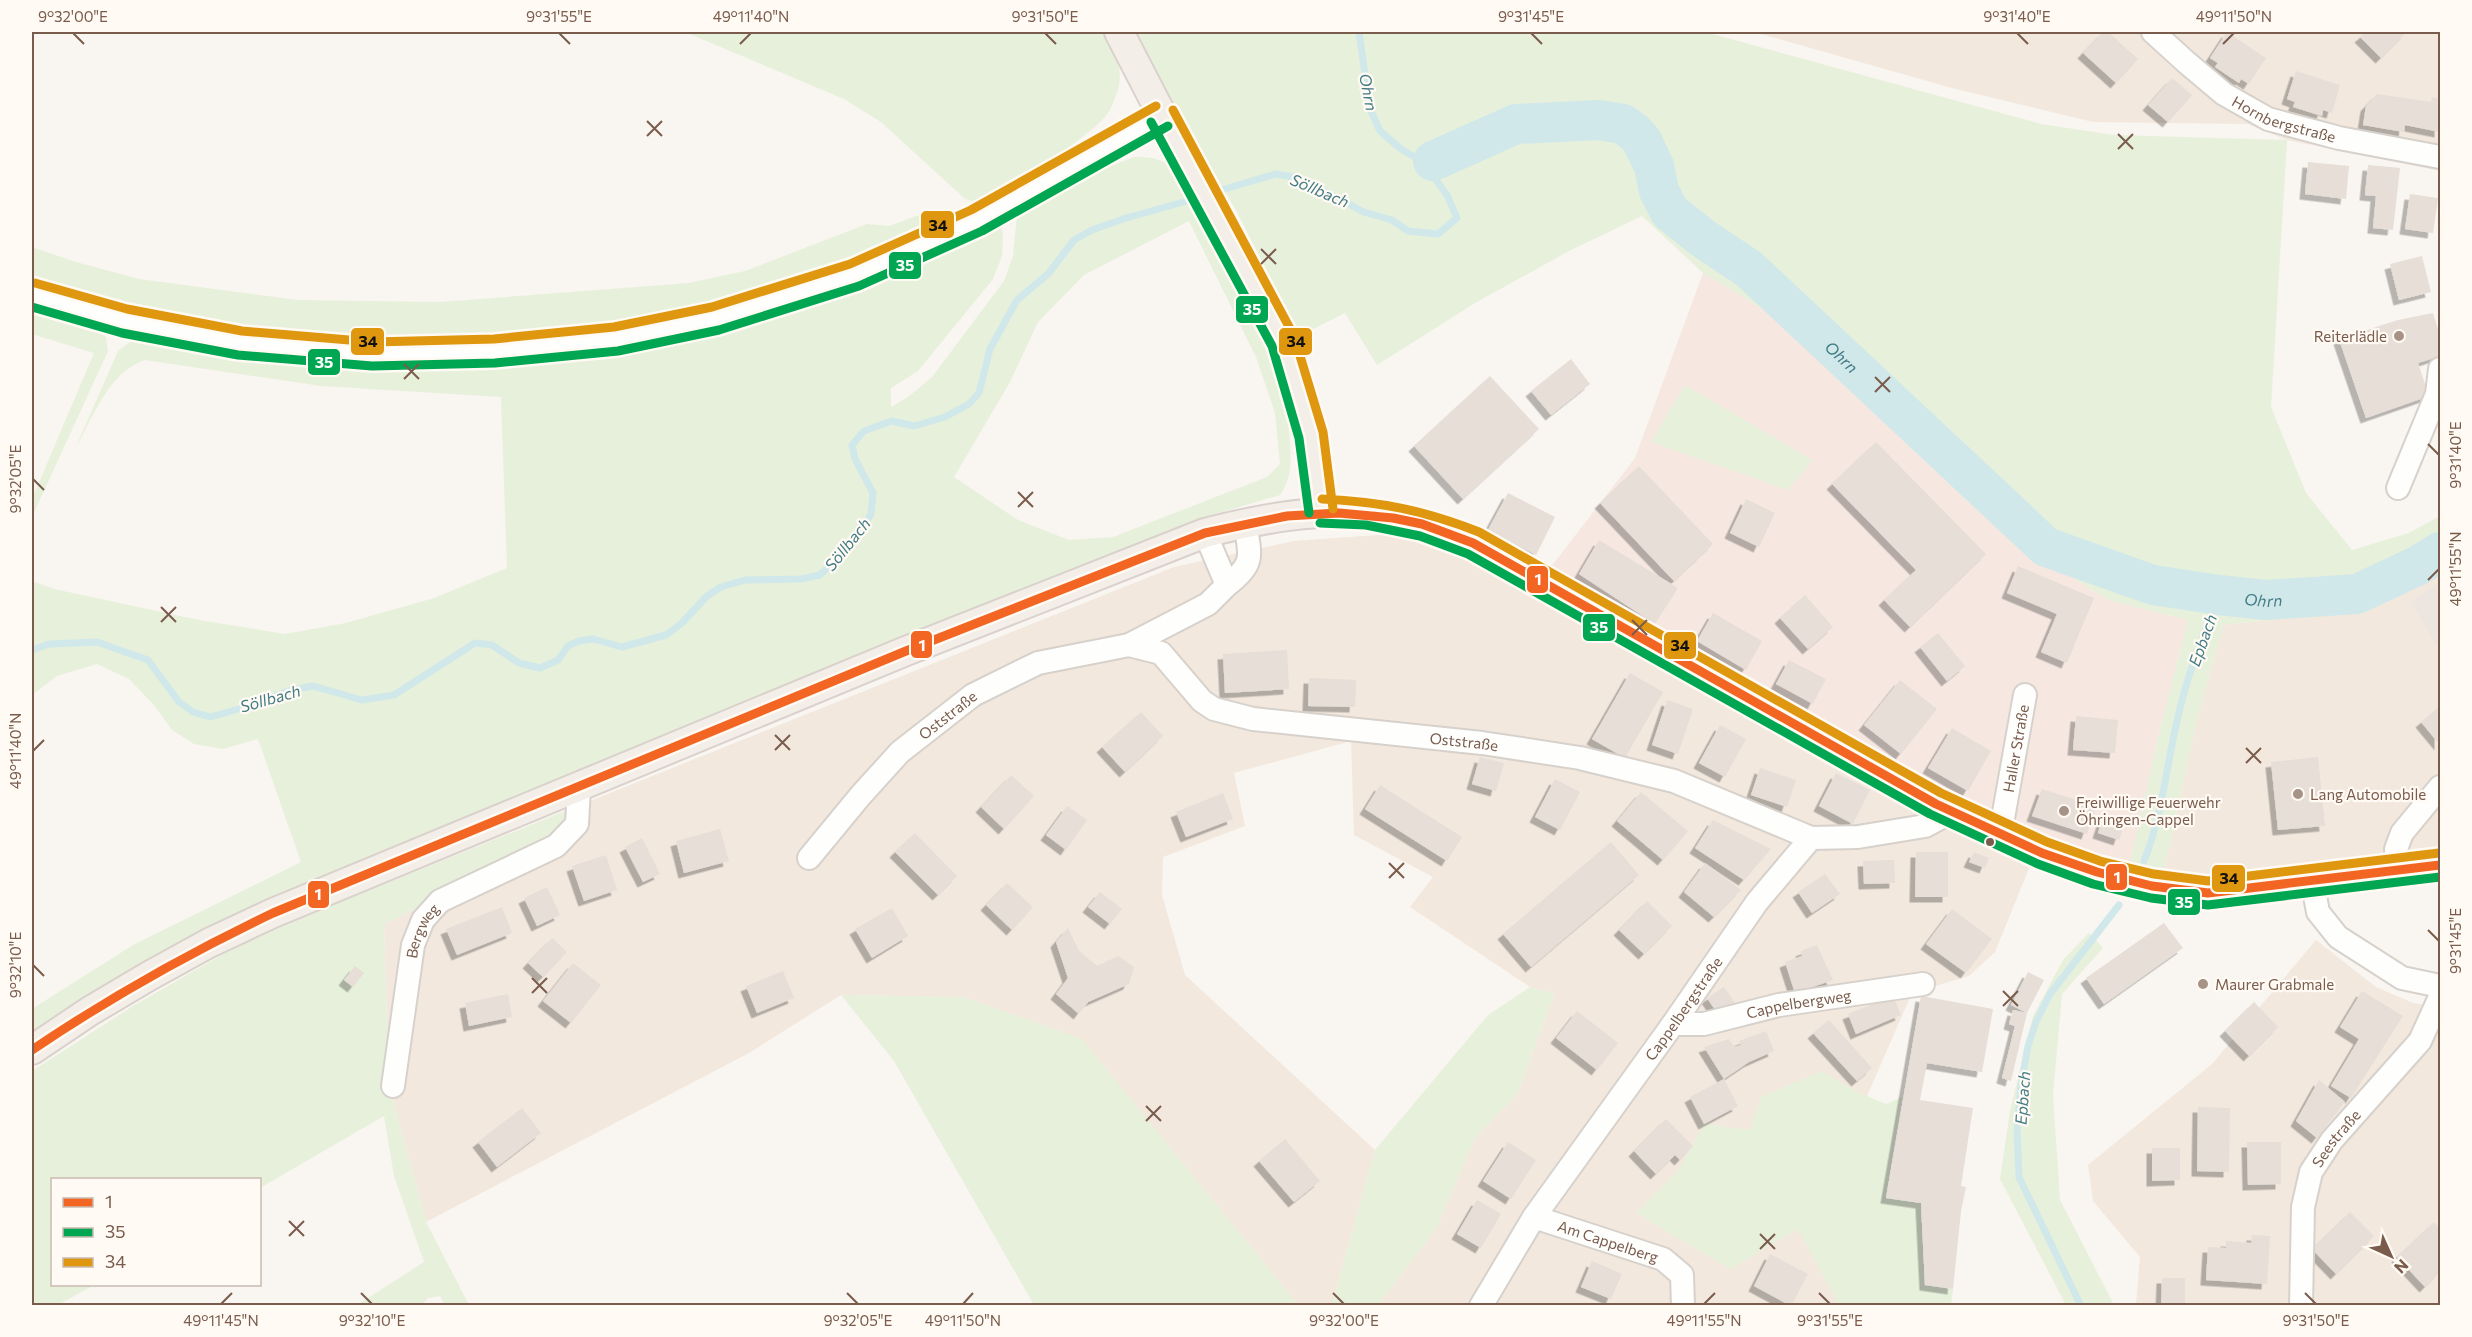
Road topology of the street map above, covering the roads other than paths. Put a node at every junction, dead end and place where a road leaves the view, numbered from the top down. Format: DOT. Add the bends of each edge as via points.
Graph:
graph roads {
  1 [pos="1119,32"];
  2 [pos="2154,32"];
  3 [pos="1162,116"];
  4 [pos="2440,157"];
  5 [pos="32,295"];
  6 [pos="2440,369"];
  7 [pos="2398,488"];
  8 [pos="1321,511"];
  9 [pos="1245,523"];
  10 [pos="1205,533"];
  11 [pos="1227,585"];
  12 [pos="1129,645"];
  13 [pos="2025,695"];
  14 [pos="2440,787"];
  15 [pos="579,788"];
  16 [pos="1953,811"];
  17 [pos="2000,835"];
  18 [pos="1811,838"];
  19 [pos="809,858"];
  20 [pos="2440,865"];
  21 [pos="2397,870"];
  22 [pos="2312,880"];
  23 [pos="1923,984"];
  24 [pos="2440,986"];
  25 [pos="2440,997"];
  26 [pos="1673,1024"];
  27 [pos="32,1050"];
  28 [pos="393,1086"];
  29 [pos="1534,1217"];
  30 [pos="1481,1305"];
  31 [pos="1683,1305"];
  32 [pos="2301,1305"];
  1 -- 3 [label="main road"];
  2 -- 4 [label="street, Hornbergstraße" via="2224,94 2268,119 2339,138"];
  3 -- 5 [label="street" via="976,221 854,275 715,320 616,339 495,351 373,354 240,343 124,321"];
  3 -- 8 [label="main road" via="1283,341 1311,435"];
  6 -- 7 [label="street" via="2437,394"];
  8 -- 9 [label="main road"];
  8 -- 16 [label="main road" via="1368,513 1412,522 1473,543"];
  9 -- 10 [label="main road"];
  9 -- 11 [label="street, Oststraße" via="1250,559 1241,574"];
  10 -- 11 [label="street"];
  10 -- 15 [label="main road" via="906,651"];
  11 -- 12 [label="street, Oststraße" via="1208,604"];
  12 -- 18 [label="street, Oststraße" via="1161,653 1202,701 1214,709 1253,718 1482,743 1580,759 1674,781"];
  12 -- 19 [label="street, Oststraße" via="1038,663 973,694 900,753"];
  13 -- 17 [label="street, Haller Straße"];
  14 -- 21 [label="street" via="2402,833 2396,849"];
  15 -- 27 [label="main road" via="329,889 209,944 90,1011"];
  15 -- 28 [label="street, Bergweg" via="577,824 556,846 440,901 423,920 413,945"];
  16 -- 17 [label="main road"];
  16 -- 18 [label="street" via="1925,826 1858,837"];
  17 -- 22 [label="main road" via="2130,882 2173,891 2208,893"];
  18 -- 26 [label="street, Cappelbergstraße" via="1757,902"];
  20 -- 21 [label="main road"];
  21 -- 22 [label="main road"];
  22 -- 24 [label="street" via="2318,912 2338,938 2402,978"];
  23 -- 26 [label="street, Cappelbergweg" via="1779,1005 1704,1024"];
  25 -- 32 [label="street, Seestraße" via="2420,1041 2332,1140 2311,1172 2303,1207"];
  26 -- 29 [label="street, Cappelbergstraße"];
  29 -- 30 [label="street, Cappelbergstraße"];
  29 -- 31 [label="street, Am Cappelberg" via="1663,1259 1682,1275"];
}
